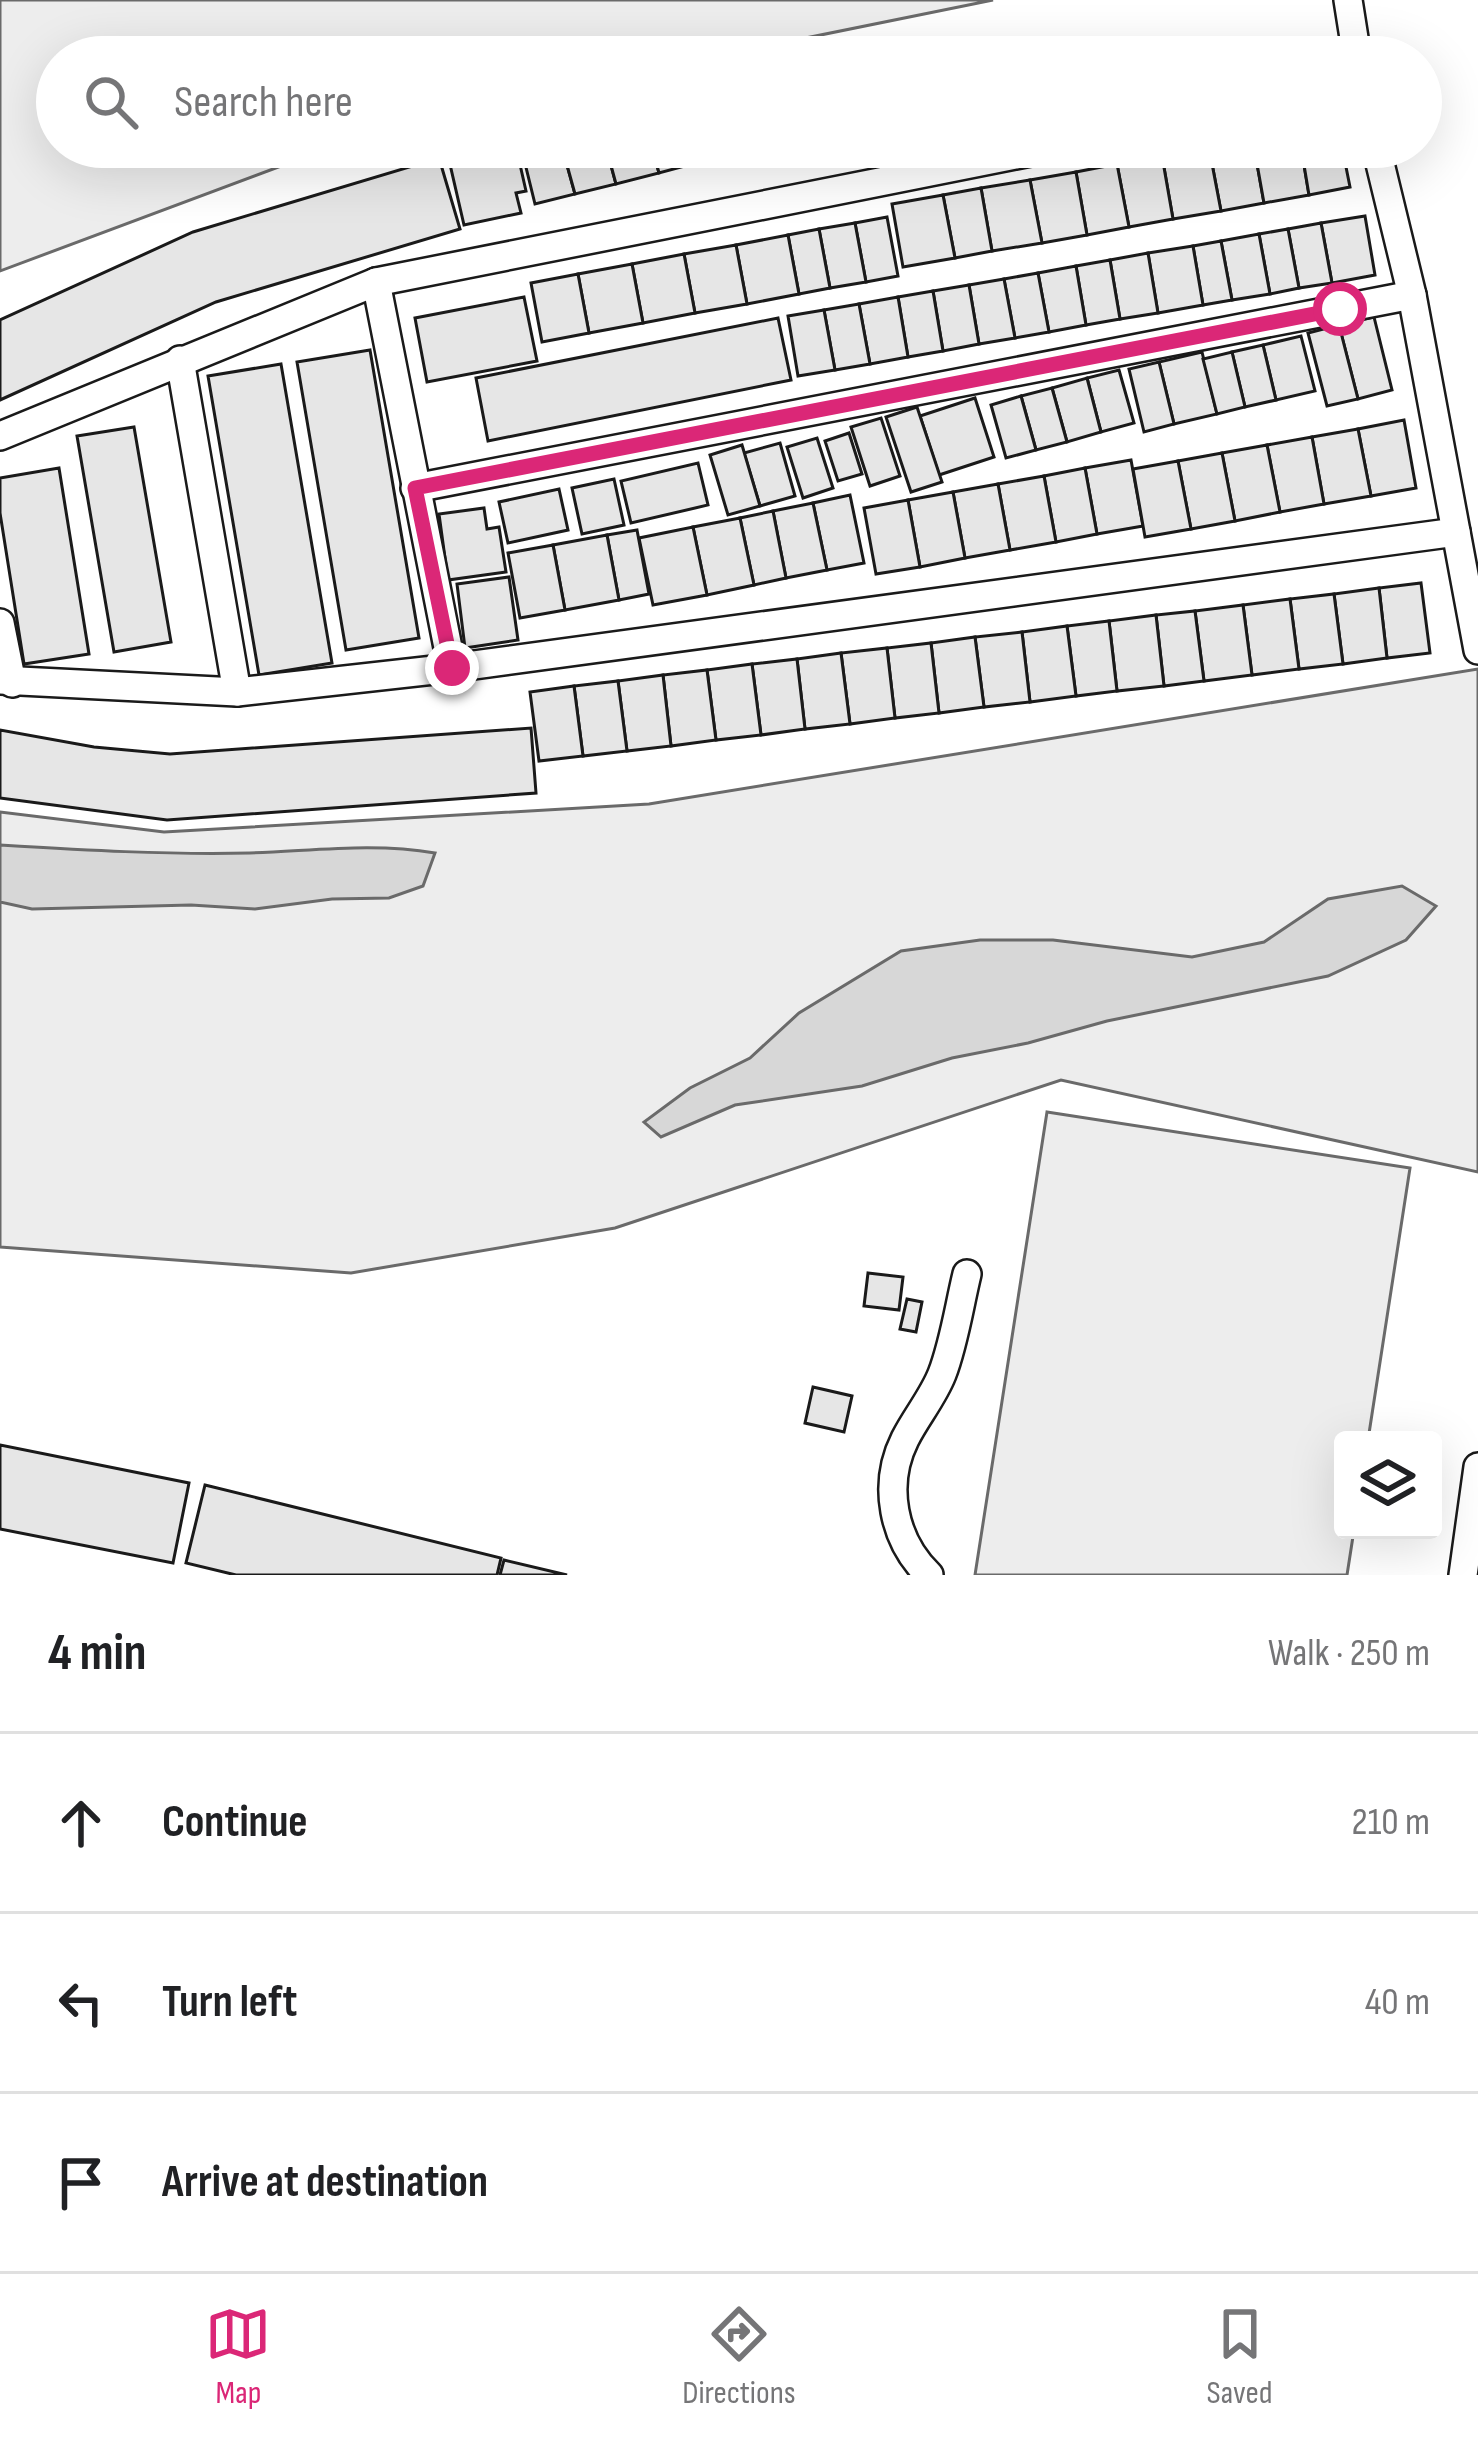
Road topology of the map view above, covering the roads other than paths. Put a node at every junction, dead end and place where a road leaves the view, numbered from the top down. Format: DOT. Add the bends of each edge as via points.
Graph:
graph roads {
  1 [pos="1348,0"];
  2 [pos="1354,36"];
  3 [pos="950,168"];
  4 [pos="1381,168"];
  5 [pos="376,282"];
  6 [pos="1412,295"];
  7 [pos="180,360"];
  8 [pos="0,436"];
  9 [pos="415,488"];
  10 [pos="1456,532"];
  11 [pos="0,623"];
  12 [pos="1478,650"];
  13 [pos="452,668"];
  14 [pos="6,681"];
  15 [pos="237,692"];
  16 [pos="968,1274"];
  17 [pos="1478,1467"];
  18 [pos="929,1575"];
  19 [pos="1463,1575"];
  1 -- 2 [label="street"];
  3 -- 5 [label="street"];
  4 -- 6 [label="street"];
  5 -- 7 [label="street"];
  5 -- 9 [label="street"];
  6 -- 9 [label="street"];
  6 -- 10 [label="street"];
  7 -- 8 [label="street"];
  7 -- 15 [label="street"];
  9 -- 13 [label="street"];
  10 -- 12 [label="street"];
  10 -- 13 [label="street"];
  11 -- 14 [label="street"];
  13 -- 15 [label="street"];
  14 -- 15 [label="street"];
  16 -- 18 [label="street" via="942,1375 904,1441 892,1482 897,1523"];
  17 -- 19 [label="street"];
}
